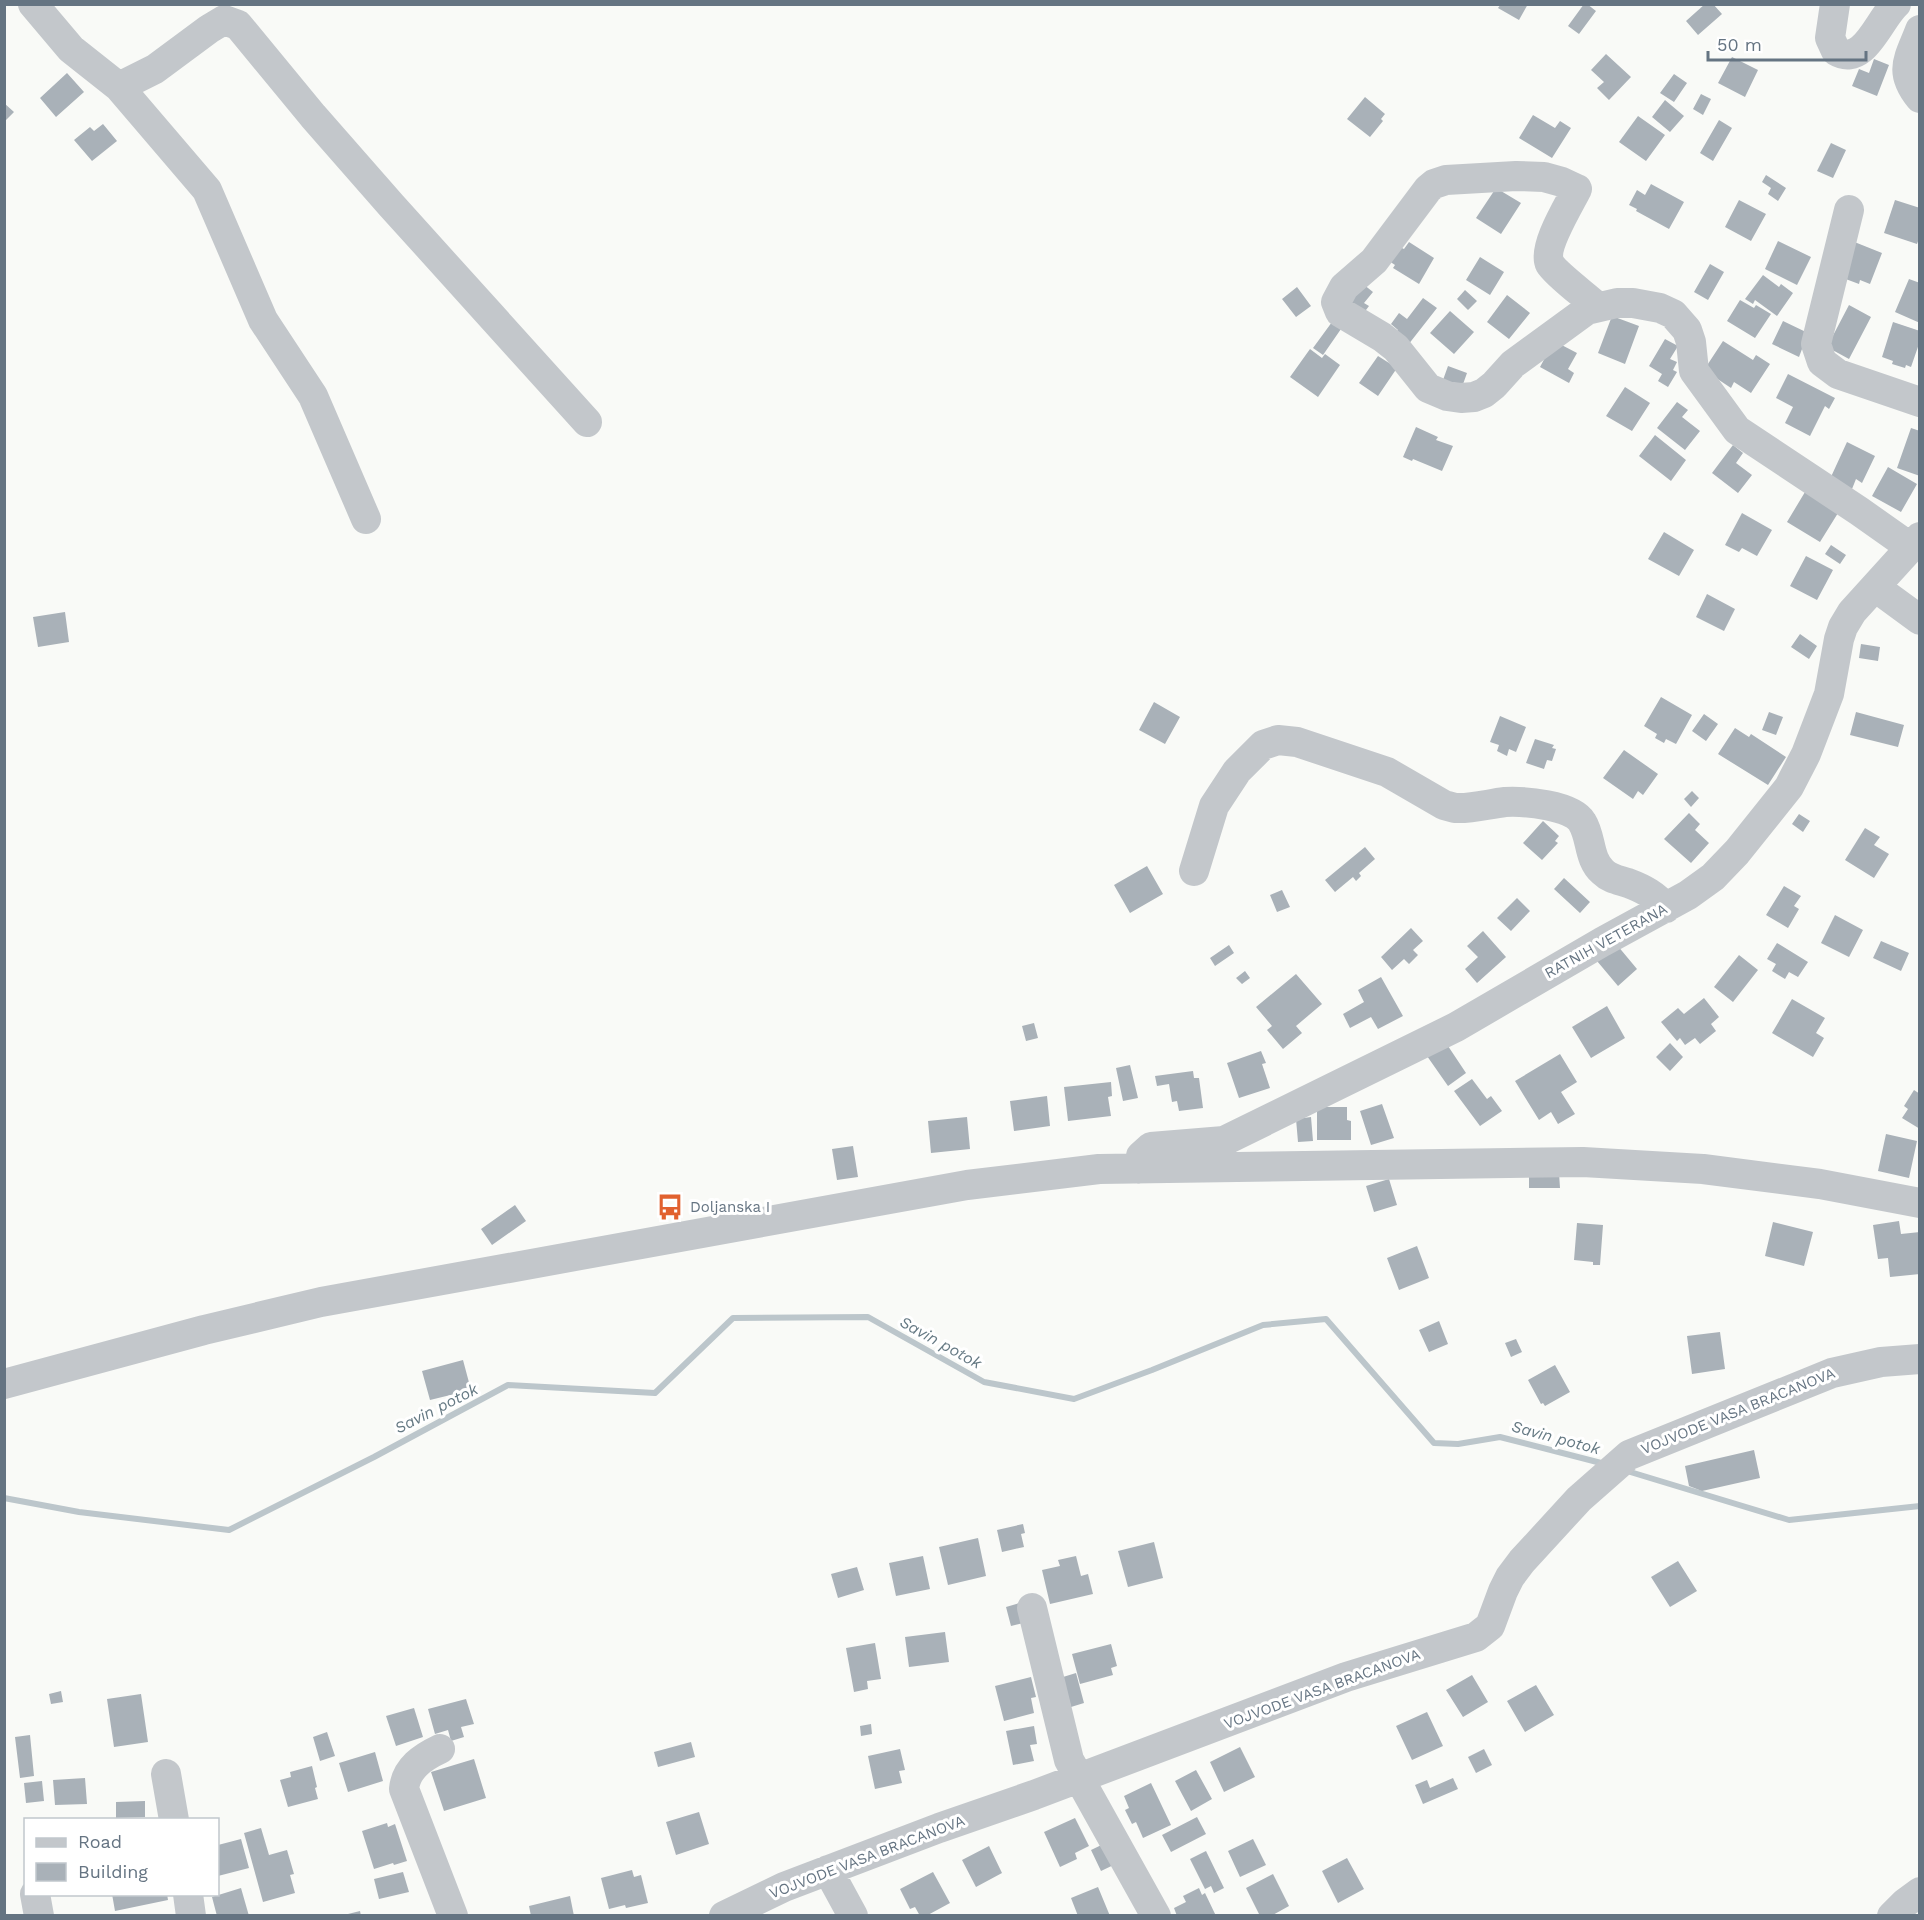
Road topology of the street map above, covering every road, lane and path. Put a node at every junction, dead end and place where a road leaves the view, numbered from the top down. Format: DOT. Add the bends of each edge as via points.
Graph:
graph roads {
  1 [pos="33,4"];
  2 [pos="1836,4"];
  3 [pos="1896,4"];
  4 [pos="1913,4"];
  5 [pos="1920,10"];
  6 [pos="1920,30"];
  7 [pos="119,87"];
  8 [pos="1920,98"];
  9 [pos="1849,210"];
  10 [pos="1595,307"];
  11 [pos="1920,402"];
  12 [pos="587,422"];
  13 [pos="366,519"];
  14 [pos="1915,542"];
  15 [pos="1875,587"];
  16 [pos="1920,620"];
  17 [pos="1194,871"];
  18 [pos="1666,908"];
  19 [pos="1139,1168"];
  20 [pos="1920,1203"];
  21 [pos="1920,1359"];
  22 [pos="4,1384"];
  23 [pos="1032,1608"];
  24 [pos="440,1749"];
  25 [pos="166,1774"];
  26 [pos="1079,1777"];
  27 [pos="174,1818"];
  28 [pos="828,1870"];
  29 [pos="1920,1892"];
  30 [pos="35,1896"];
  31 [pos="188,1896"];
  32 [pos="39,1916"];
  33 [pos="191,1916"];
  34 [pos="453,1916"];
  35 [pos="724,1916"];
  36 [pos="853,1916"];
  37 [pos="1156,1916"];
  38 [pos="1892,1916"];
  1 -- 7 [label="street" via="71,49"];
  2 -- 3 [label="street" via="1830,38 1836,51 1847,56 1858,52"];
  4 -- 5 [label="street"];
  6 -- 8 [label="street" via="1906,69 1911,88"];
  7 -- 12 [label="street" via="155,69 224,20 238,25 391,205"];
  7 -- 13 [label="street" via="207,190 263,320 314,396"];
  9 -- 11 [label="street" via="1816,344 1822,362 1838,374"];
  10 -- 10 [label="street" via="1513,364 1484,393 1461,398 1428,388 1396,348 1340,312 1336,302 1344,287 1374,261 1434,184 1526,176 1544,177 1577,189 1550,245 1548,258"];
  10 -- 14 [label="street" via="1633,303 1672,314 1687,330 1694,371 1737,430"];
  14 -- 15 [label="street, RATNIH VETERANA"];
  15 -- 16 [label="street"];
  15 -- 18 [label="street, RATNIH VETERANA" via="1843,627 1820,722 1788,787 1713,877"];
  17 -- 18 [label="street" via="1214,806 1237,771 1263,745 1278,740 1297,742 1387,772 1455,808 1522,802 1576,815 1587,830 1594,861 1601,871 1647,891"];
  18 -- 19 [label="street, RATNIH VETERANA" via="1456,1027 1224,1141 1151,1147 1141,1156"];
  19 -- 20 [label="street" via="1583,1162 1703,1168"];
  19 -- 22 [label="street" via="967,1185 321,1302"];
  21 -- 26 [label="street, VOJVODE VASA BRACANOVA" via="1881,1362 1832,1373 1620,1463 1579,1499 1522,1561 1503,1591 1494,1618 1476,1637 1346,1677"];
  23 -- 26 [label="street" via="1069,1760"];
  24 -- 34 [label="street" via="420,1759 404,1789"];
  25 -- 27 [label="street"];
  26 -- 28 [label="street, VOJVODE VASA BRACANOVA"];
  26 -- 37 [label="street"];
  28 -- 35 [label="street, VOJVODE VASA BRACANOVA"];
  28 -- 36 [label="street"];
  29 -- 38 [label="street"];
  30 -- 32 [label="street"];
  31 -- 33 [label="street"];
}
